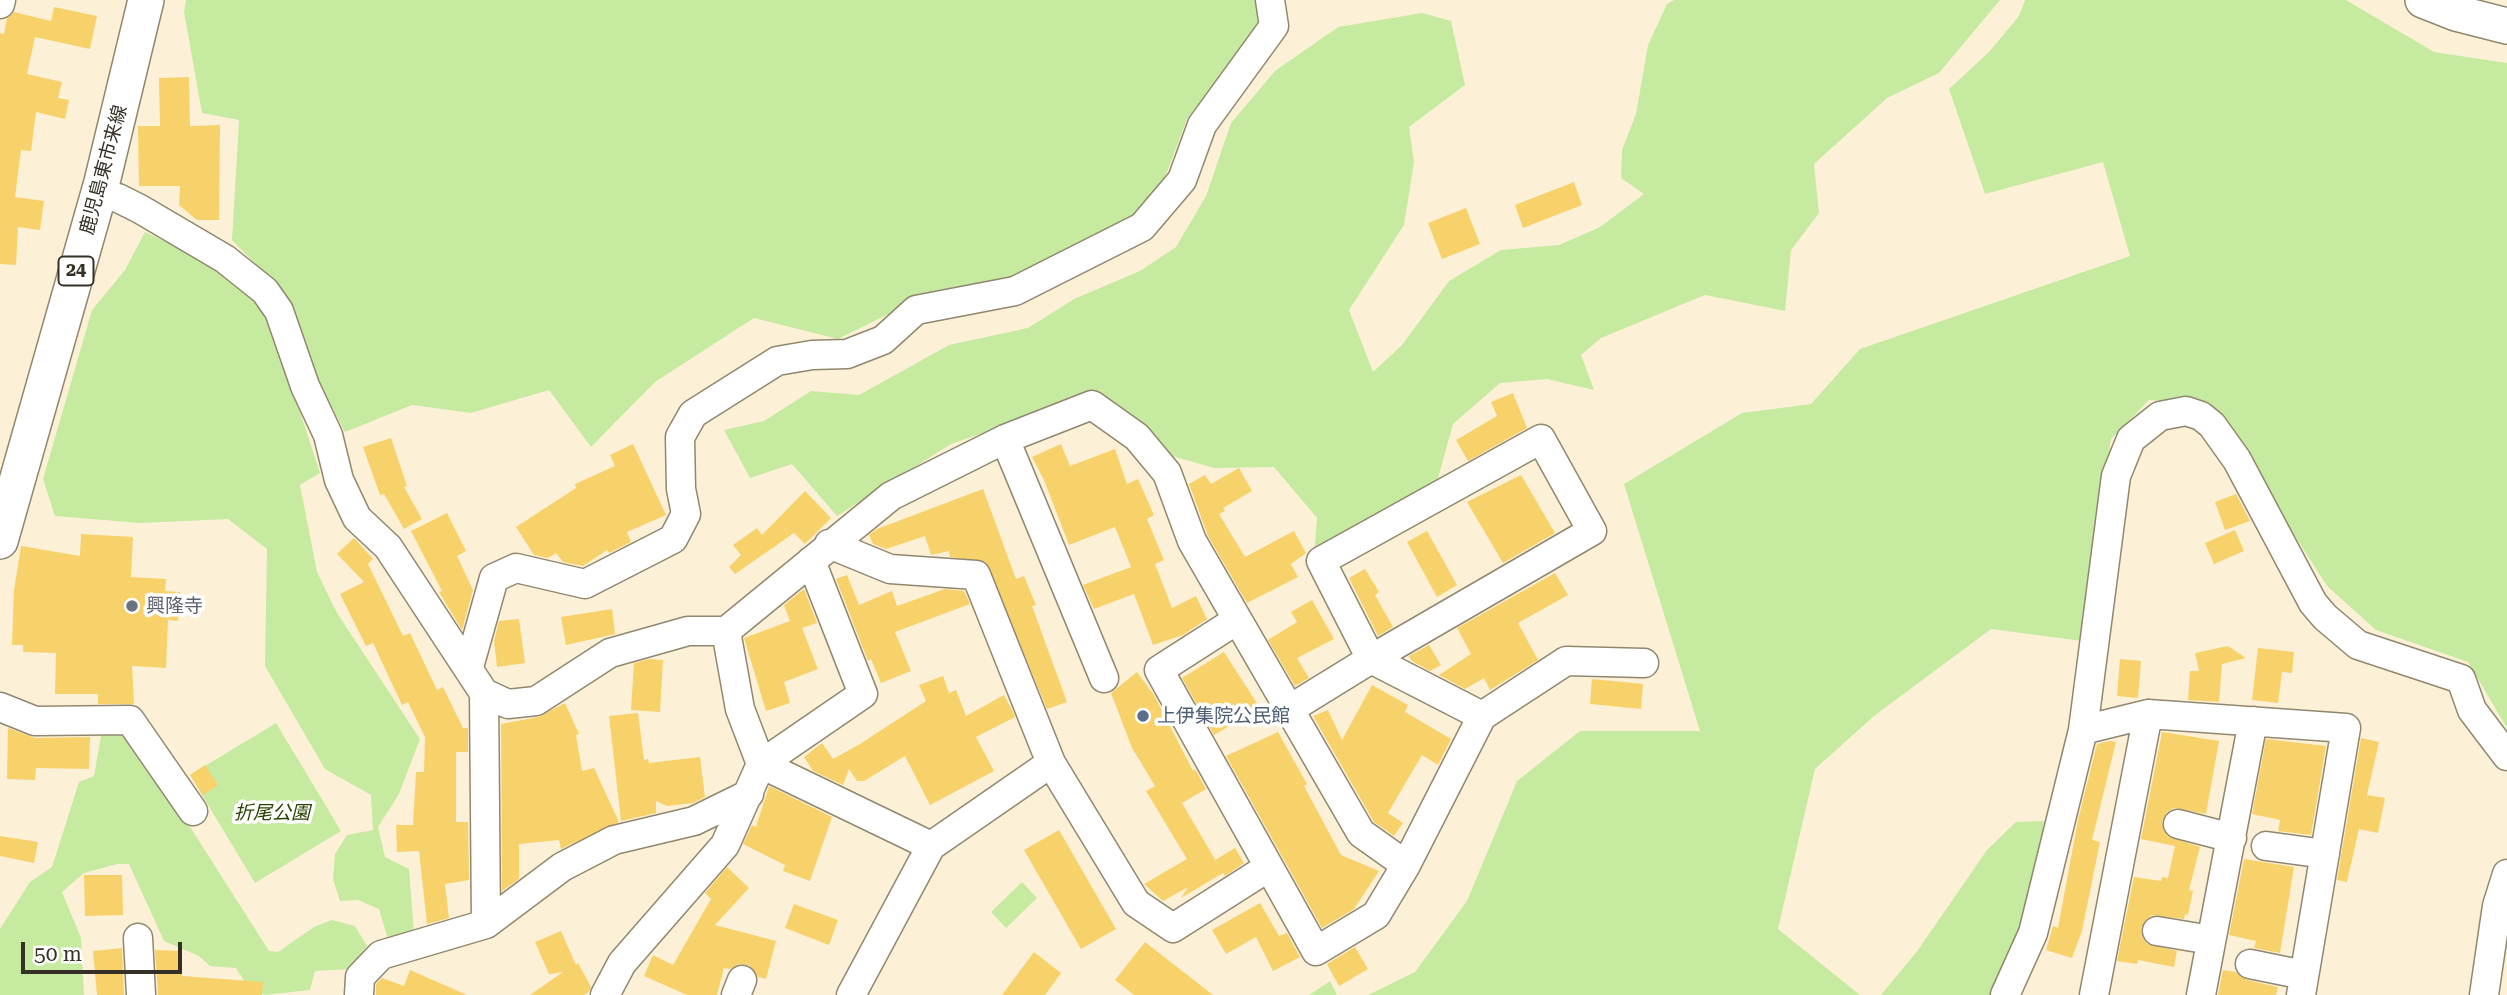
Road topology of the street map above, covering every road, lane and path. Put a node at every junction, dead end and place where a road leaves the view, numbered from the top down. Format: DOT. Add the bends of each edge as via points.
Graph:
graph roads {
  1 [pos="146,0"];
  2 [pos="1270,0"];
  3 [pos="2423,0"];
  4 [pos="2507,26"];
  5 [pos="98,195"];
  6 [pos="1005,439"];
  7 [pos="0,541"];
  8 [pos="820,553"];
  9 [pos="1237,620"];
  10 [pos="726,631"];
  11 [pos="1371,659"];
  12 [pos="1644,663"];
  13 [pos="469,667"];
  14 [pos="1104,678"];
  15 [pos="484,693"];
  16 [pos="0,707"];
  17 [pos="1290,709"];
  18 [pos="2148,714"];
  19 [pos="1482,716"];
  20 [pos="2253,721"];
  21 [pos="2083,730"];
  22 [pos="2507,756"];
  23 [pos="1051,763"];
  24 [pos="761,764"];
  25 [pos="749,794"];
  26 [pos="192,811"];
  27 [pos="2178,824"];
  28 [pos="2232,838"];
  29 [pos="931,846"];
  30 [pos="2266,846"];
  31 [pos="2325,854"];
  32 [pos="1406,865"];
  33 [pos="1269,867"];
  34 [pos="2507,873"];
  35 [pos="486,923"];
  36 [pos="2157,931"];
  37 [pos="138,938"];
  38 [pos="2211,940"];
  39 [pos="2250,964"];
  40 [pos="2302,985"];
  41 [pos="141,995"];
  42 [pos="359,995"];
  43 [pos="605,995"];
  44 [pos="851,995"];
  45 [pos="2005,995"];
  46 [pos="2094,995"];
  47 [pos="2201,995"];
  48 [pos="2484,995"];
  1 -- 5 [label="main road, 鹿児島東市来線 / 24"];
  2 -- 13 [label="street" via="1274,26 1202,125 1182,180 1142,226 1015,291 916,310 883,340 846,354 777,361 693,414 680,436 686,514 673,539 585,584 516,568 494,578"];
  3 -- 4 [label="main road"];
  5 -- 7 [label="main road, 鹿児島東市来線 / 24"];
  5 -- 13 [label="street" via="140,209 225,258 265,291 279,311 357,518 388,547"];
  6 -- 8 [label="street" via="891,496"];
  6 -- 9 [label="street" via="1092,404 1137,438 1167,473 1192,541"];
  6 -- 14 [label="street"];
  8 -- 10 [label="street"];
  8 -- 23 [label="street" via="890,569 976,575"];
  8 -- 24 [label="street" via="863,694"];
  9 -- 17 [label="street"];
  9 -- 33 [label="street" via="1159,670"];
  10 -- 15 [label="street" via="688,631 610,653 536,701 508,704"];
  10 -- 24 [label="street" via="740,709"];
  11 -- 11 [label="street" via="1321,561 1541,439 1592,531"];
  11 -- 17 [label="street"];
  11 -- 19 [label="street"];
  12 -- 19 [label="street" via="1566,661"];
  13 -- 15 [label="street"];
  15 -- 35 [label="street"];
  16 -- 26 [label="street" via="35,721 130,720"];
  17 -- 32 [label="street" via="1361,833"];
  18 -- 20 [label="street"];
  18 -- 21 [label="street"];
  18 -- 46 [label="street"];
  19 -- 32 [label="street"];
  20 -- 28 [label="street"];
  20 -- 31 [label="street" via="2346,728"];
  21 -- 22 [label="street" via="2116,477 2123,455 2145,425 2160,416 2186,411 2212,425 2237,460 2325,617 2358,645 2461,679 2472,710"];
  21 -- 45 [label="street" via="2052,869 2033,933"];
  23 -- 29 [label="street"];
  23 -- 33 [label="street" via="1136,903 1173,928"];
  24 -- 25 [label="street"];
  24 -- 29 [label="street"];
  25 -- 35 [label="street" via="694,821 614,840 562,867"];
  25 -- 43 [label="street" via="725,845 622,963"];
  27 -- 28 [label="street"];
  28 -- 38 [label="street"];
  29 -- 44 [label="street"];
  30 -- 31 [label="street"];
  31 -- 40 [label="street"];
  32 -- 33 [label="street" via="1376,915 1316,951"];
  34 -- 48 [label="street" via="2497,906"];
  35 -- 42 [label="street" via="381,955 360,977"];
  36 -- 38 [label="street"];
  37 -- 41 [label="street"];
  38 -- 47 [label="street"];
  39 -- 40 [label="street"];
}
